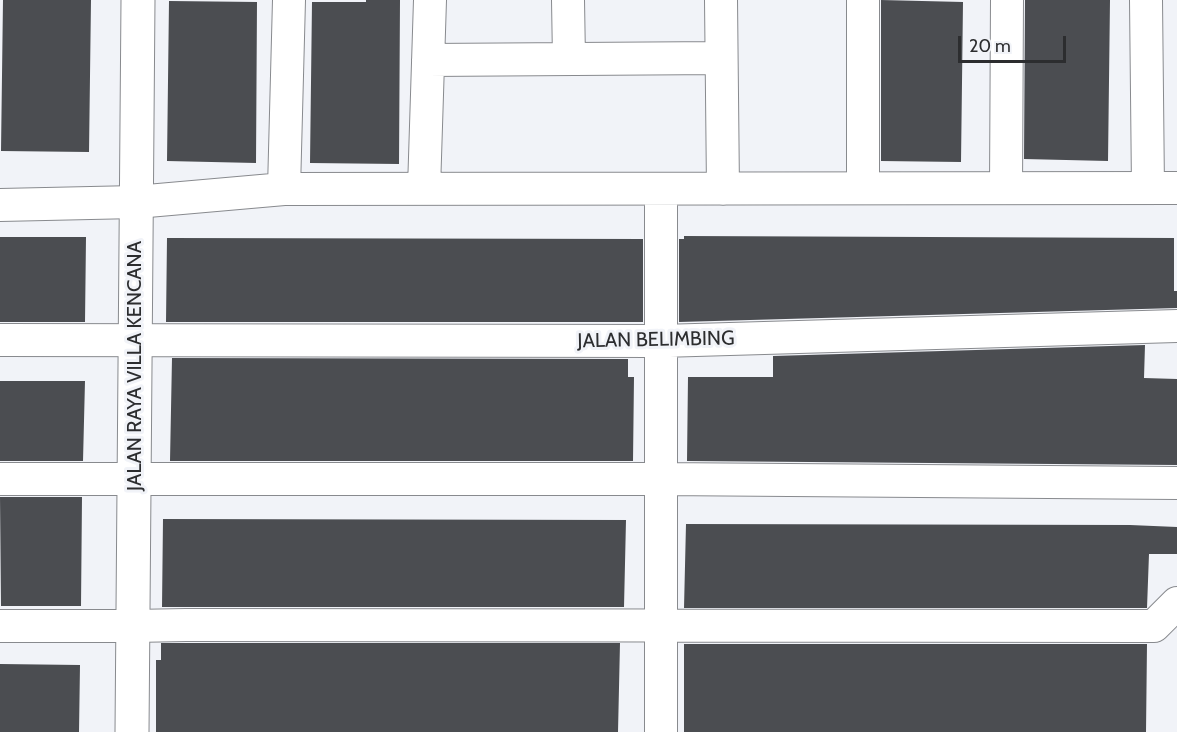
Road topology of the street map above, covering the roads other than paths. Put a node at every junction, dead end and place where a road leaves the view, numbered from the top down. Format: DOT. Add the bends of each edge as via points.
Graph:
graph roads {
  1 [pos="138,0"];
  2 [pos="289,0"];
  3 [pos="430,0"];
  4 [pos="568,0"];
  5 [pos="721,0"];
  6 [pos="863,0"];
  7 [pos="1007,0"];
  8 [pos="1146,0"];
  9 [pos="721,58"];
  10 [pos="428,60"];
  11 [pos="569,60"];
  12 [pos="863,188"];
  13 [pos="1006,188"];
  14 [pos="1162,188"];
  15 [pos="284,189"];
  16 [pos="424,189"];
  17 [pos="661,189"];
  18 [pos="723,189"];
  19 [pos="136,202"];
  20 [pos="0,205"];
  21 [pos="1177,326"];
  22 [pos="0,340"];
  23 [pos="135,340"];
  24 [pos="661,341"];
  25 [pos="0,478"];
  26 [pos="134,479"];
  27 [pos="661,479"];
  28 [pos="1177,483"];
  29 [pos="1177,603"];
  30 [pos="0,626"];
  31 [pos="133,626"];
  32 [pos="661,626"];
  33 [pos="132,732"];
  34 [pos="661,732"];
  1 -- 19 [label="street, JALAN RAYA VILLA KENCANA"];
  2 -- 15 [label="street"];
  3 -- 10 [label="street"];
  4 -- 11 [label="street"];
  5 -- 9 [label="street"];
  6 -- 12 [label="street"];
  7 -- 13 [label="street"];
  8 -- 14 [label="street"];
  9 -- 11 [label="street"];
  9 -- 18 [label="street"];
  10 -- 11 [label="street"];
  10 -- 16 [label="street"];
  12 -- 13 [label="street"];
  12 -- 18 [label="street"];
  13 -- 14 [label="street"];
  15 -- 16 [label="street"];
  15 -- 19 [label="street"];
  16 -- 17 [label="street"];
  17 -- 18 [label="street"];
  17 -- 24 [label="street"];
  19 -- 20 [label="street"];
  19 -- 23 [label="street, JALAN RAYA VILLA KENCANA"];
  21 -- 24 [label="street, JALAN BELIMBING"];
  22 -- 23 [label="street, JALAN BELIMBING"];
  23 -- 24 [label="street, JALAN BELIMBING"];
  23 -- 26 [label="street, JALAN RAYA VILLA KENCANA"];
  24 -- 27 [label="street"];
  25 -- 26 [label="street"];
  26 -- 27 [label="street"];
  26 -- 31 [label="street, JALAN RAYA VILLA KENCANA"];
  27 -- 28 [label="street"];
  27 -- 32 [label="street"];
  29 -- 32 [label="street" via="1154,626"];
  30 -- 31 [label="street"];
  31 -- 32 [label="street"];
  31 -- 33 [label="street, JALAN RAYA VILLA KENCANA"];
  32 -- 34 [label="street"];
}
